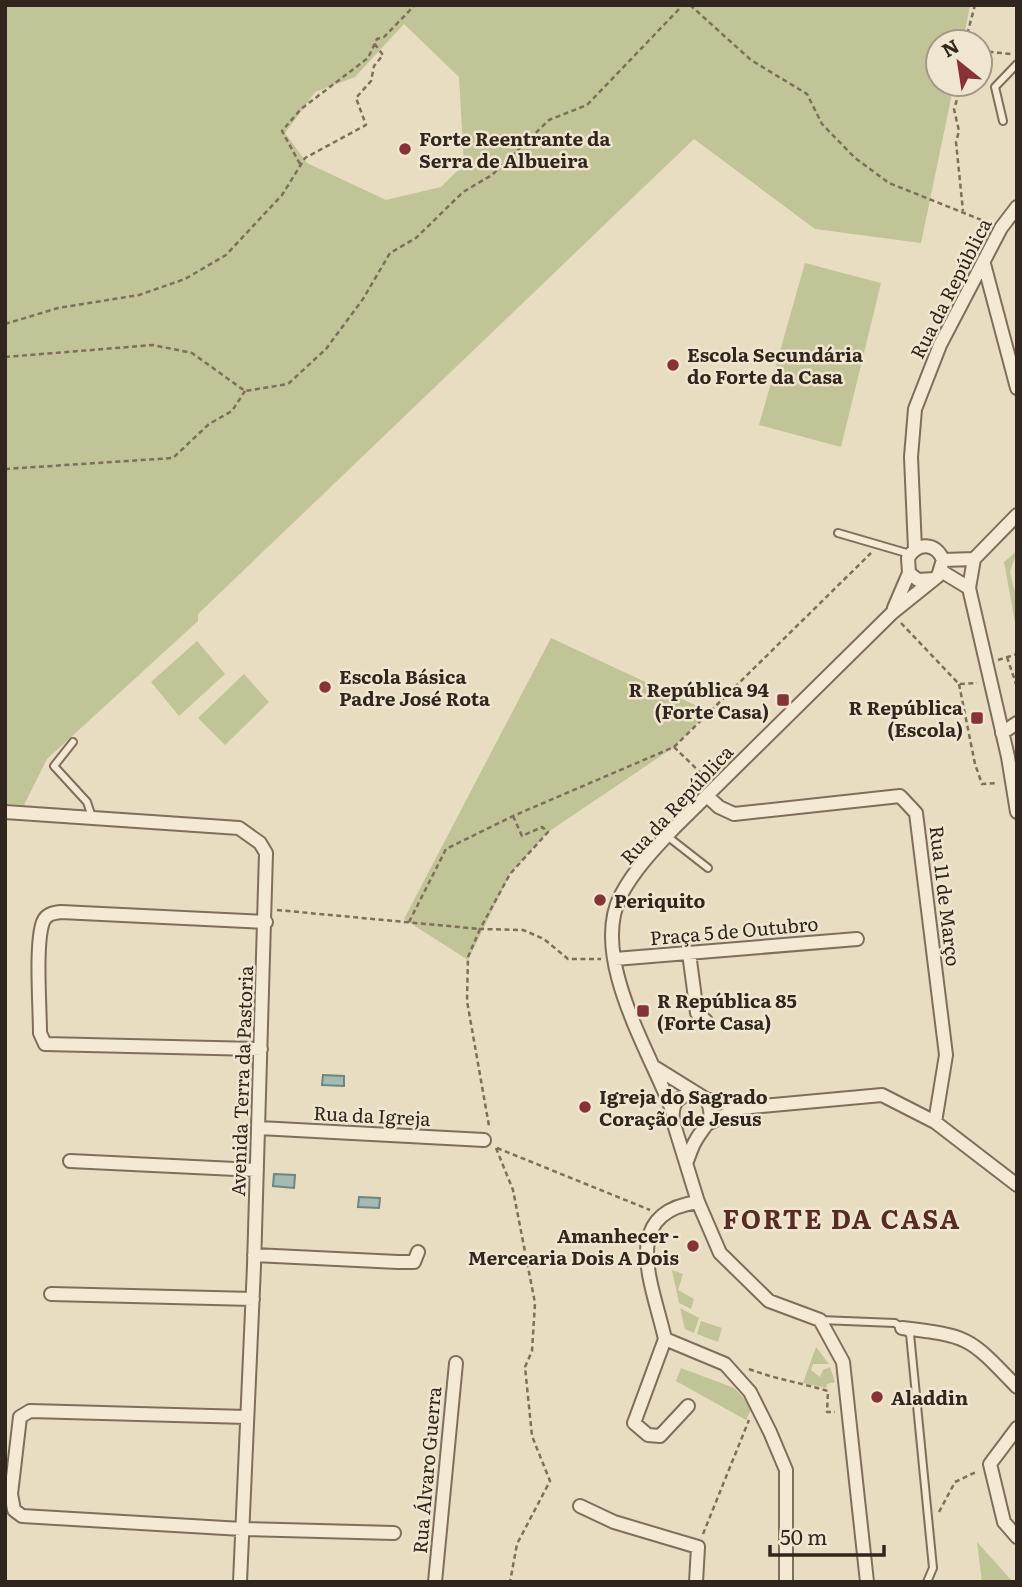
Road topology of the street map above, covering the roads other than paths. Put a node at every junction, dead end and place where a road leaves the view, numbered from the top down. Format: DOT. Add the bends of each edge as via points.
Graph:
graph roads {
  1 [pos="1017,64"];
  2 [pos="1003,121"];
  3 [pos="1017,207"];
  4 [pos="984,264"];
  5 [pos="1017,388"];
  6 [pos="915,513"];
  7 [pos="1017,515"];
  8 [pos="838,533"];
  9 [pos="932,547"];
  10 [pos="912,551"];
  11 [pos="974,559"];
  12 [pos="939,570"];
  13 [pos="909,573"];
  14 [pos="969,588"];
  15 [pos="892,613"];
  16 [pos="1017,723"];
  17 [pos="1002,733"];
  18 [pos="73,742"];
  19 [pos="1012,757"];
  20 [pos="711,792"];
  21 [pos="5,812"];
  22 [pos="1017,812"];
  23 [pos="92,818"];
  24 [pos="667,836"];
  25 [pos="708,868"];
  26 [pos="266,915"];
  27 [pos="857,939"];
  28 [pos="689,953"];
  29 [pos="615,959"];
  30 [pos="706,1021"];
  31 [pos="261,1049"];
  32 [pos="656,1068"];
  33 [pos="702,1097"];
  34 [pos="740,1108"];
  35 [pos="672,1115"];
  36 [pos="935,1122"];
  37 [pos="707,1126"];
  38 [pos="259,1128"];
  39 [pos="488,1140"];
  40 [pos="70,1161"];
  41 [pos="687,1161"];
  42 [pos="257,1170"];
  43 [pos="1017,1185"];
  44 [pos="698,1202"];
  45 [pos="418,1252"];
  46 [pos="254,1255"];
  47 [pos="51,1294"];
  48 [pos="253,1299"];
  49 [pos="820,1320"];
  50 [pos="902,1328"];
  51 [pos="665,1339"];
  52 [pos="456,1363"];
  53 [pos="1017,1387"];
  54 [pos="688,1406"];
  55 [pos="247,1417"];
  56 [pos="1017,1428"];
  57 [pos="580,1506"];
  58 [pos="242,1529"];
  59 [pos="394,1534"];
  60 [pos="1017,1537"];
  61 [pos="240,1582"];
  62 [pos="435,1582"];
  63 [pos="696,1582"];
  64 [pos="786,1582"];
  65 [pos="867,1582"];
  66 [pos="927,1582"];
  1 -- 2 [label="lane" via="995,88"];
  3 -- 4 [label="street, Rua da República"];
  4 -- 5 [label="street"];
  4 -- 6 [label="street, Rua da República" via="940,345 915,409 911,457"];
  6 -- 9 [label="street, Rua da República"];
  6 -- 10 [label="street, Rua da República"];
  7 -- 11 [label="street"];
  8 -- 10 [label="lane"];
  9 -- 10 [label="street"];
  9 -- 12 [label="street"];
  10 -- 13 [label="street"];
  11 -- 12 [label="street"];
  11 -- 14 [label="street"];
  12 -- 13 [label="street" via="918,580"];
  12 -- 14 [label="street"];
  12 -- 15 [label="street"];
  13 -- 15 [label="street"];
  14 -- 17 [label="street"];
  15 -- 20 [label="street, Rua da República"];
  16 -- 17 [label="street"];
  17 -- 19 [label="street"];
  18 -- 23 [label="lane" via="54,766 87,803"];
  19 -- 22 [label="street"];
  20 -- 24 [label="street, Rua da República"];
  20 -- 36 [label="street, Rua 11 de Março" via="719,807 734,814 900,796 916,813 946,1055"];
  21 -- 23 [label="street, Avenida Terra da Pastoria"];
  23 -- 26 [label="street, Avenida Terra da Pastoria" via="239,828 250,833 266,853"];
  24 -- 25 [label="lane"];
  24 -- 29 [label="street, Rua da República" via="620,896 612,922"];
  26 -- 31 [label="street, Avenida Terra da Pastoria"];
  26 -- 31 [label="street" via="61,912 50,914 43,922 41,946 40,1033 45,1044"];
  27 -- 28 [label="street, Praça 5 de Outubro"];
  28 -- 29 [label="street, Praça 5 de Outubro"];
  28 -- 30 [label="street" via="697,1013"];
  29 -- 32 [label="street, Rua da República" via="643,1045"];
  31 -- 38 [label="street, Avenida Terra da Pastoria"];
  32 -- 33 [label="street"];
  32 -- 35 [label="street, Rua da República"];
  33 -- 34 [label="street"];
  33 -- 35 [label="street" via="686,1094 677,1099"];
  33 -- 37 [label="street" via="711,1108"];
  34 -- 36 [label="street" via="882,1095"];
  34 -- 37 [label="street"];
  35 -- 37 [label="street" via="686,1134"];
  35 -- 41 [label="street, Rua da República"];
  36 -- 43 [label="street"];
  37 -- 41 [label="street"];
  38 -- 39 [label="street, Rua da Igreja"];
  38 -- 42 [label="street, Avenida Terra da Pastoria"];
  40 -- 42 [label="street"];
  41 -- 44 [label="street, Rua da República"];
  42 -- 46 [label="street, Avenida Terra da Pastoria"];
  44 -- 49 [label="street, Rua da República" via="720,1253 769,1301"];
  44 -- 51 [label="street" via="682,1204 651,1226 646,1251"];
  45 -- 46 [label="street" via="414,1262"];
  46 -- 48 [label="street, Avenida Terra da Pastoria"];
  47 -- 48 [label="street"];
  48 -- 55 [label="street, Avenida Terra da Pastoria"];
  49 -- 50 [label="lane" via="895,1323"];
  49 -- 65 [label="street" via="844,1362"];
  50 -- 53 [label="street" via="956,1335 976,1344"];
  50 -- 66 [label="lane" via="910,1334 929,1525 933,1568"];
  51 -- 54 [label="street" via="634,1423 648,1434 660,1436"];
  51 -- 64 [label="street" via="725,1364 750,1392 786,1470"];
  52 -- 62 [label="street, Rua Álvaro Guerra"];
  55 -- 58 [label="street, Avenida Terra da Pastoria"];
  55 -- 58 [label="street" via="30,1411 20,1417 11,1494 14,1510 22,1516"];
  56 -- 60 [label="street" via="990,1464 1004,1522"];
  57 -- 63 [label="street" via="614,1522 698,1547"];
  58 -- 59 [label="street"];
  58 -- 61 [label="street, Avenida Terra da Pastoria"];
}
